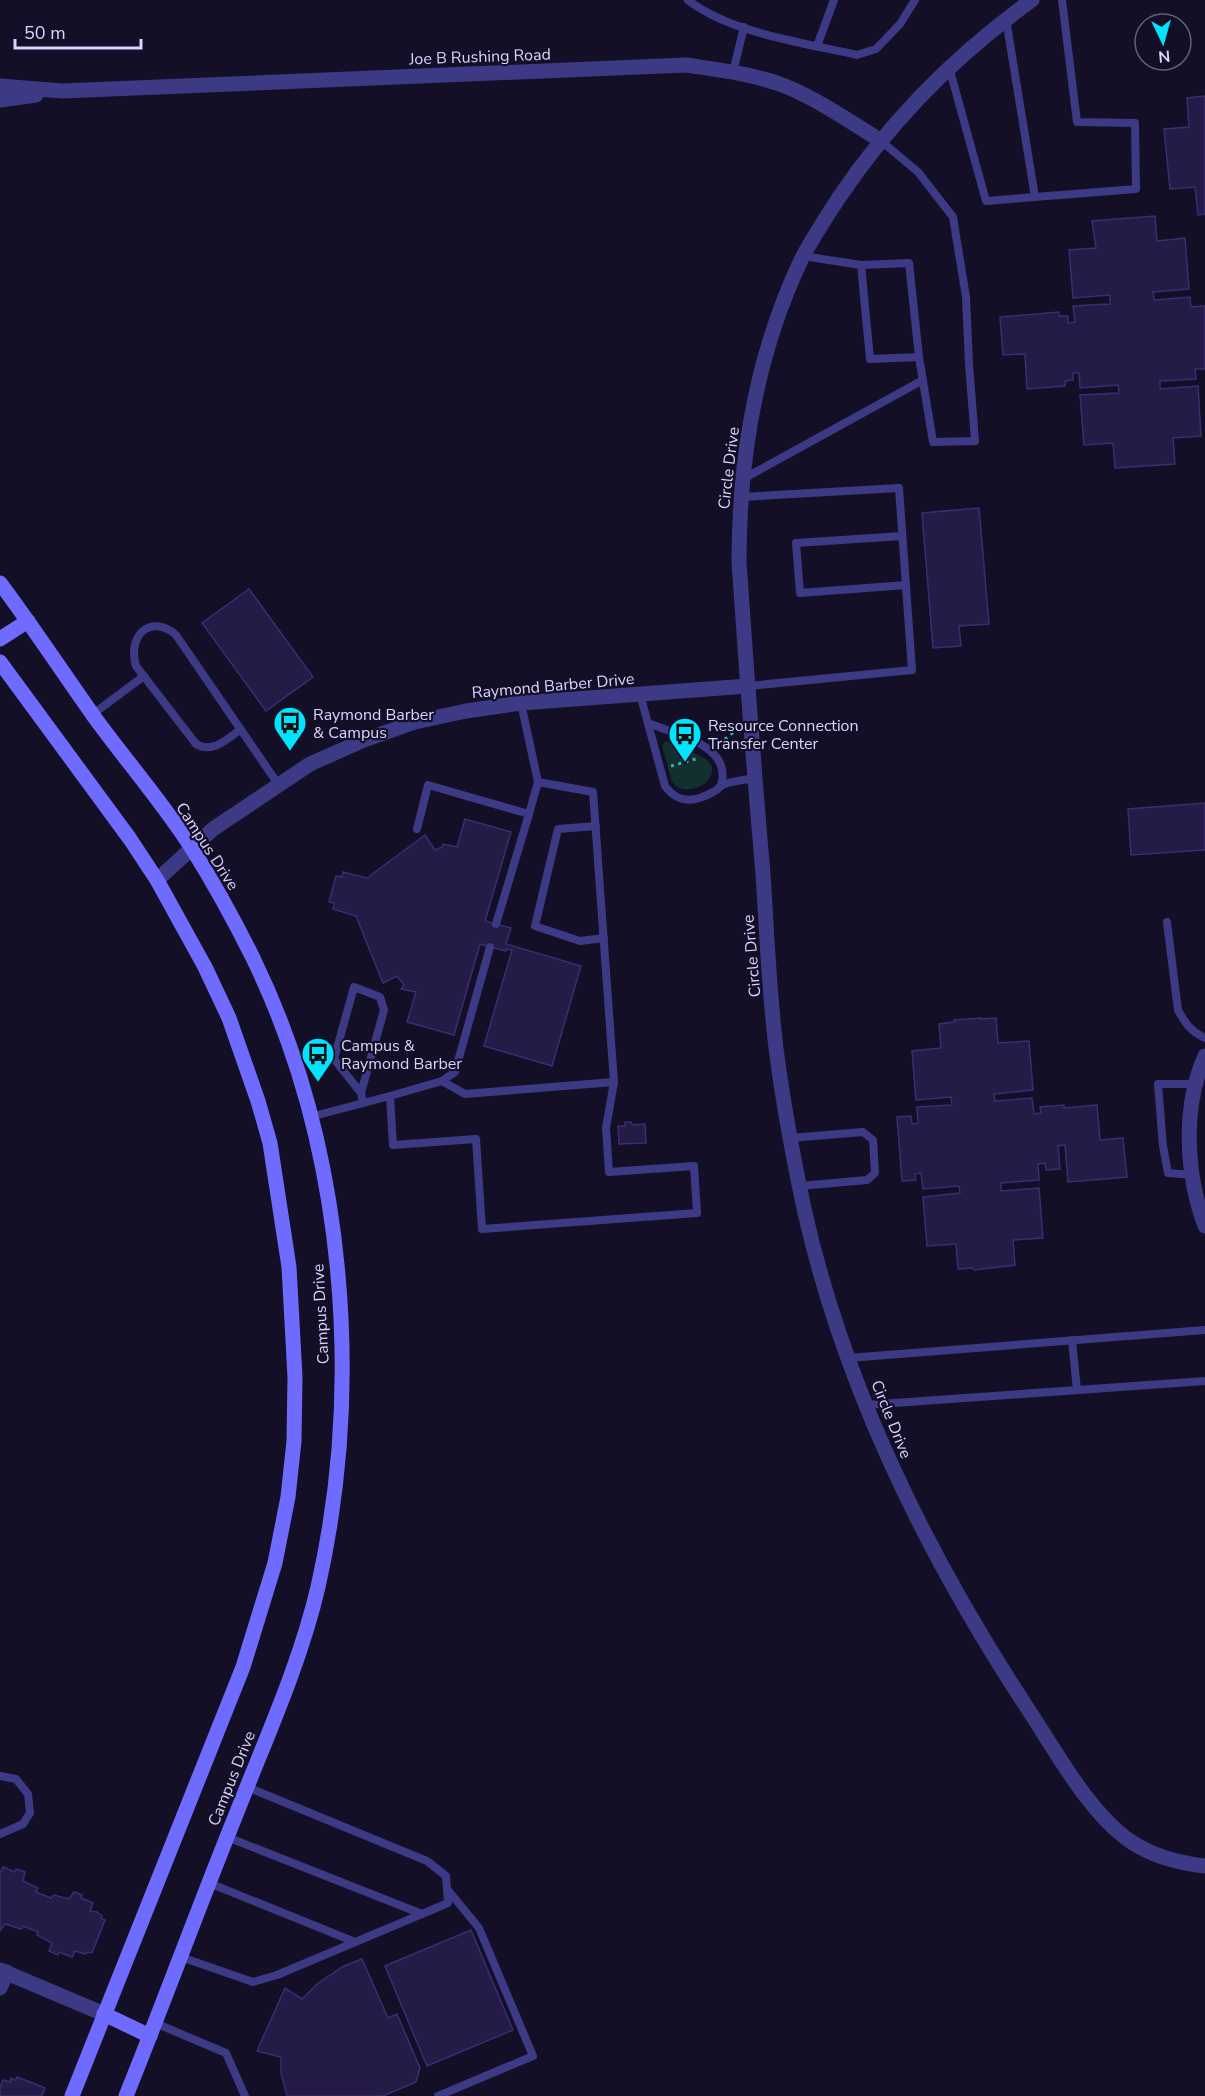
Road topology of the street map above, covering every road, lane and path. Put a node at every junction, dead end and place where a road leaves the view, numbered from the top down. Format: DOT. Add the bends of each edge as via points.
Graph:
graph roads {
  1 [pos="688,0"];
  2 [pos="834,0"];
  3 [pos="915,0"];
  4 [pos="1032,0"];
  5 [pos="1062,0"];
  6 [pos="1006,19"];
  7 [pos="744,27"];
  8 [pos="817,46"];
  9 [pos="949,66"];
  10 [pos="733,72"];
  11 [pos="0,86"];
  12 [pos="62,91"];
  13 [pos="0,100"];
  14 [pos="881,141"];
  15 [pos="1035,197"];
  16 [pos="803,256"];
  17 [pos="861,265"];
  18 [pos="919,357"];
  19 [pos="923,380"];
  20 [pos="743,479"];
  21 [pos="742,497"];
  22 [pos="902,536"];
  23 [pos="0,583"];
  24 [pos="906,585"];
  25 [pos="28,621"];
  26 [pos="0,639"];
  27 [pos="0,662"];
  28 [pos="144,676"];
  29 [pos="748,686"];
  30 [pos="640,694"];
  31 [pos="521,703"];
  32 [pos="93,714"];
  33 [pos="648,723"];
  34 [pos="242,729"];
  35 [pos="755,778"];
  36 [pos="538,782"];
  37 [pos="278,784"];
  38 [pos="722,786"];
  39 [pos="530,814"];
  40 [pos="596,826"];
  41 [pos="417,829"];
  42 [pos="192,848"];
  43 [pos="157,880"];
  44 [pos="1167,922"];
  45 [pos="496,924"];
  46 [pos="604,938"];
  47 [pos="490,947"];
  48 [pos="1205,1038"];
  49 [pos="1205,1056"];
  50 [pos="442,1082"];
  51 [pos="614,1082"];
  52 [pos="1196,1084"];
  53 [pos="390,1096"];
  54 [pos="362,1098"];
  55 [pos="310,1117"];
  56 [pos="791,1138"];
  57 [pos="1193,1175"];
  58 [pos="800,1186"];
  59 [pos="1205,1226"];
  60 [pos="1205,1329"];
  61 [pos="1072,1340"];
  62 [pos="848,1358"];
  63 [pos="1205,1381"];
  64 [pos="1077,1390"];
  65 [pos="866,1405"];
  66 [pos="0,1776"];
  67 [pos="247,1787"];
  68 [pos="0,1834"];
  69 [pos="227,1837"];
  70 [pos="1205,1866"];
  71 [pos="209,1883"];
  72 [pos="447,1889"];
  73 [pos="422,1914"];
  74 [pos="355,1942"];
  75 [pos="181,1957"];
  76 [pos="3,1971"];
  77 [pos="0,1988"];
  78 [pos="104,2014"];
  79 [pos="152,2030"];
  80 [pos="128,2095"];
  81 [pos="72,2096"];
  82 [pos="245,2096"];
  83 [pos="438,2096"];
  1 -- 7 [label="lane"];
  2 -- 8 [label="lane"];
  3 -- 8 [label="lane" via="900,24 876,49 857,55"];
  4 -- 6 [label="street, Circle Drive"];
  5 -- 15 [label="lane" via="1077,122 1135,123 1136,189"];
  6 -- 9 [label="street, Circle Drive"];
  6 -- 15 [label="lane"];
  7 -- 8 [label="lane"];
  7 -- 10 [label="lane"];
  9 -- 14 [label="street, Circle Drive"];
  9 -- 15 [label="lane" via="986,201"];
  10 -- 12 [label="street, Joe B Rushing Road" via="686,66"];
  10 -- 14 [label="street, Joe B Rushing Road" via="785,86"];
  11 -- 12 [label="street, Joe B Rushing Road"];
  12 -- 13 [label="street, Joe B Rushing Road"];
  14 -- 16 [label="street, Circle Drive"];
  14 -- 19 [label="lane" via="918,172 952,217 966,297 975,441 933,442"];
  16 -- 17 [label="lane"];
  16 -- 20 [label="street, Circle Drive" via="767,348"];
  17 -- 18 [label="lane" via="909,263"];
  17 -- 18 [label="lane" via="870,359"];
  18 -- 19 [label="lane"];
  19 -- 20 [label="lane"];
  20 -- 21 [label="street, Circle Drive"];
  21 -- 22 [label="lane" via="899,488"];
  21 -- 29 [label="street, Circle Drive" via="739,562"];
  22 -- 24 [label="lane"];
  22 -- 24 [label="lane" via="796,543 800,593"];
  23 -- 25 [label="main road, Campus Drive"];
  24 -- 29 [label="lane" via="912,670"];
  25 -- 26 [label="main road"];
  25 -- 32 [label="main road, Campus Drive"];
  27 -- 43 [label="main road, Campus Drive"];
  28 -- 32 [label="lane"];
  28 -- 34 [label="lane" via="195,744 213,748"];
  28 -- 34 [label="lane" via="133,654 139,634 148,627 169,629"];
  29 -- 30 [label="street, Raymond Barber Drive"];
  29 -- 35 [label="street, Circle Drive"];
  30 -- 31 [label="street, Raymond Barber Drive"];
  30 -- 33 [label="lane"];
  31 -- 36 [label="lane"];
  31 -- 37 [label="street, Raymond Barber Drive" via="415,722 310,764"];
  32 -- 42 [label="main road, Campus Drive"];
  33 -- 38 [label="lane" via="716,754 722,764"];
  33 -- 38 [label="lane" via="665,786 672,796 691,801"];
  34 -- 37 [label="lane"];
  35 -- 38 [label="lane"];
  35 -- 56 [label="street, Circle Drive" via="777,1054"];
  36 -- 39 [label="lane"];
  36 -- 40 [label="lane" via="593,792"];
  37 -- 42 [label="street, Raymond Barber Drive"];
  39 -- 41 [label="lane" via="428,785"];
  39 -- 45 [label="lane"];
  40 -- 46 [label="lane"];
  40 -- 46 [label="lane" via="558,829 534,926 580,940"];
  42 -- 43 [label="street, Raymond Barber Drive"];
  42 -- 55 [label="main road, Campus Drive" via="274,1005 292,1051"];
  43 -- 78 [label="main road, Campus Drive" via="229,1018 270,1143 289,1267 294,1441 286,1508 257,1625"];
  44 -- 48 [label="lane" via="1178,1010 1196,1034"];
  46 -- 51 [label="lane"];
  47 -- 50 [label="lane" via="455,1072"];
  49 -- 52 [label="street"];
  50 -- 51 [label="lane" via="465,1094"];
  50 -- 53 [label="lane"];
  51 -- 53 [label="lane" via="606,1128 609,1172 694,1166 698,1213 482,1230 476,1139 393,1145"];
  52 -- 57 [label="street" via="1191,1113"];
  52 -- 57 [label="lane" via="1158,1084 1168,1173"];
  53 -- 54 [label="lane"];
  54 -- 54 [label="lane" via="384,1010 380,997 354,987 334,1059"];
  54 -- 55 [label="lane"];
  55 -- 67 [label="main road, Campus Drive" via="328,1196 334,1249 342,1371 339,1452 317,1588 282,1698"];
  56 -- 58 [label="street, Circle Drive"];
  56 -- 58 [label="lane" via="863,1132 873,1140 875,1173 867,1180"];
  57 -- 59 [label="street"];
  58 -- 62 [label="street, Circle Drive" via="827,1295"];
  60 -- 61 [label="lane"];
  61 -- 62 [label="lane"];
  61 -- 64 [label="lane"];
  62 -- 65 [label="street, Circle Drive"];
  63 -- 64 [label="lane"];
  64 -- 65 [label="lane"];
  65 -- 70 [label="street, Circle Drive" via="911,1508 949,1578 1001,1667 1080,1787 1110,1824 1131,1842 1160,1857"];
  66 -- 68 [label="lane" via="16,1779 28,1794 30,1813 23,1824"];
  67 -- 69 [label="main road, Campus Drive"];
  67 -- 72 [label="lane" via="427,1862 446,1876"];
  69 -- 71 [label="main road, Campus Drive"];
  69 -- 73 [label="lane"];
  71 -- 74 [label="lane"];
  71 -- 75 [label="main road, Campus Drive"];
  72 -- 73 [label="lane" via="448,1903"];
  72 -- 83 [label="lane" via="478,1928 533,2056"];
  73 -- 74 [label="lane"];
  74 -- 75 [label="lane" via="253,1982"];
  75 -- 79 [label="main road, Campus Drive"];
  76 -- 77 [label="street"];
  76 -- 78 [label="street"];
  78 -- 79 [label="main road"];
  78 -- 81 [label="main road, Campus Drive"];
  79 -- 80 [label="main road, Campus Drive"];
  79 -- 82 [label="lane" via="226,2052"];
}
